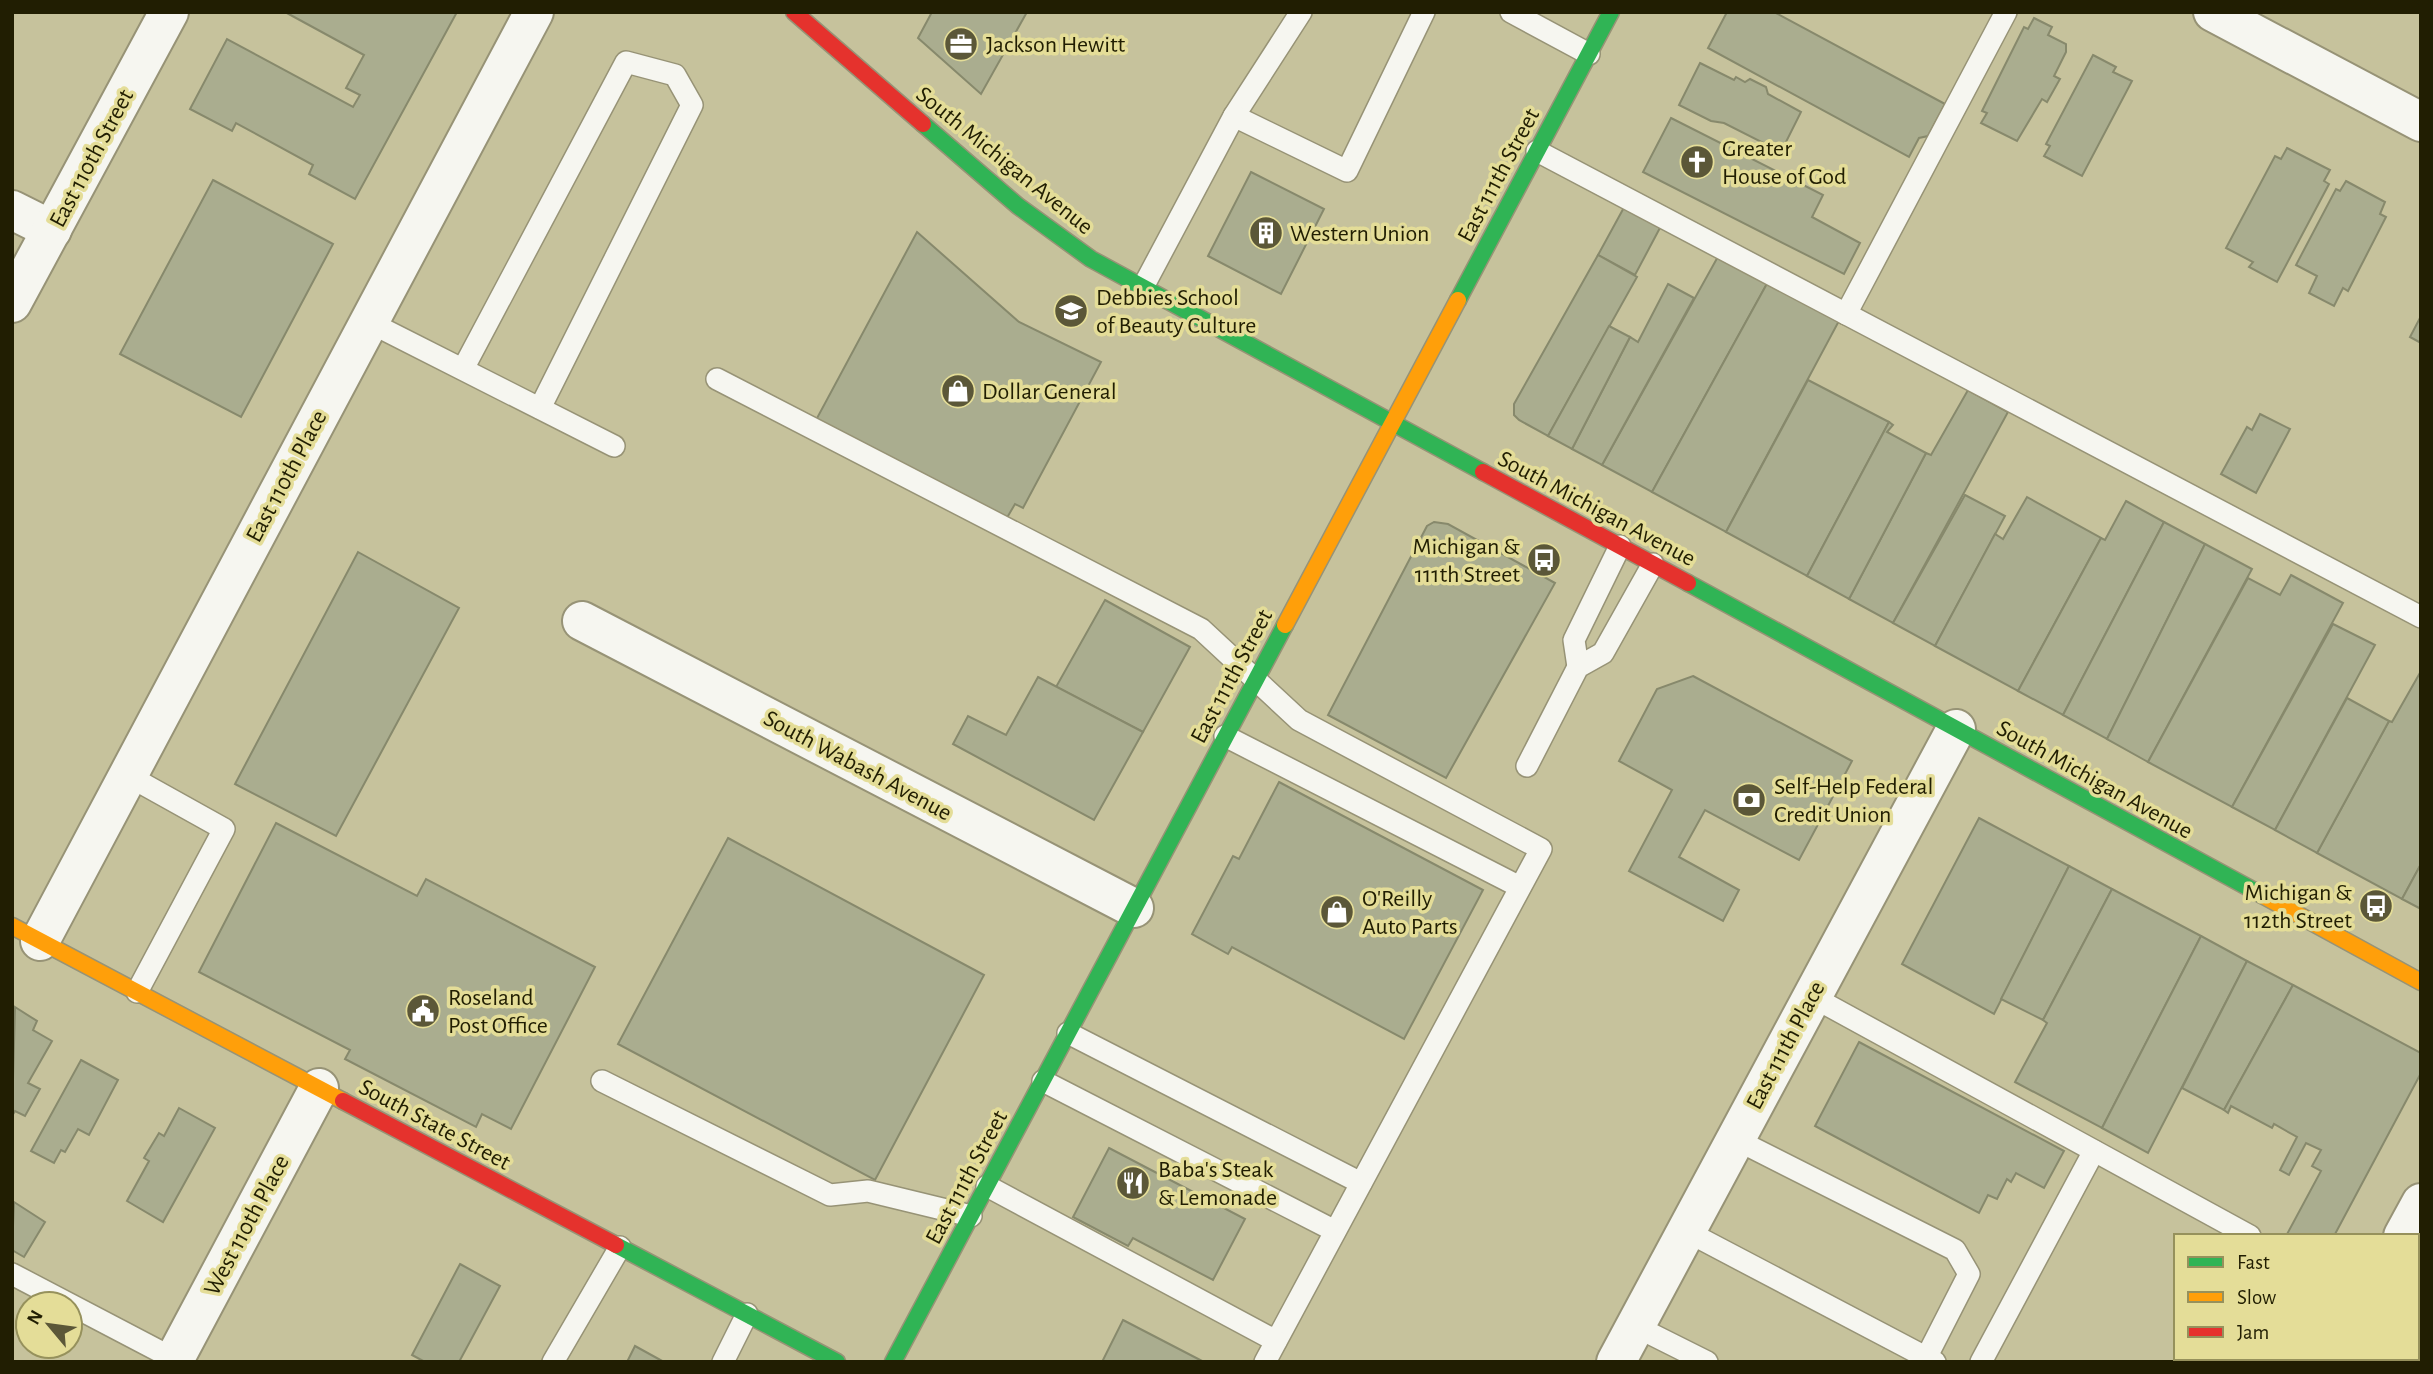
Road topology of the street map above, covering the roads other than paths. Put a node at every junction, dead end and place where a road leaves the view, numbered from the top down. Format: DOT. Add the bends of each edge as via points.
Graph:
graph roads {
  1 [pos="169,12"];
  2 [pos="534,12"];
  3 [pos="794,12"];
  4 [pos="1301,12"];
  5 [pos="1424,12"];
  6 [pos="1511,12"];
  7 [pos="1611,12"];
  8 [pos="2006,12"];
  9 [pos="2213,12"];
  10 [pos="1589,54"];
  11 [pos="1234,116"];
  12 [pos="2421,122"];
  13 [pos="1537,151"];
  14 [pos="12,210"];
  15 [pos="52,230"];
  16 [pos="1143,287"];
  17 [pos="12,303"];
  18 [pos="1846,314"];
  19 [pos="369,322"];
  20 [pos="463,369"];
  21 [pos="717,379"];
  22 [pos="540,408"];
  23 [pos="1392,422"];
  24 [pos="614,446"];
  25 [pos="1620,546"];
  26 [pos="1653,564"];
  27 [pos="2421,617"];
  28 [pos="582,621"];
  29 [pos="1578,667"];
  30 [pos="1256,679"];
  31 [pos="1956,729"];
  32 [pos="1225,736"];
  33 [pos="1527,766"];
  34 [pos="127,775"];
  35 [pos="1520,887"];
  36 [pos="1134,908"];
  37 [pos="26,933"];
  38 [pos="2421,982"];
  39 [pos="136,992"];
  40 [pos="1811,996"];
  41 [pos="1068,1033"];
  42 [pos="602,1081"];
  43 [pos="1043,1081"];
  44 [pos="319,1088"];
  45 [pos="1735,1139"];
  46 [pos="2094,1150"];
  47 [pos="1361,1183"];
  48 [pos="987,1186"];
  49 [pos="2421,1203"];
  50 [pos="971,1216"];
  51 [pos="1335,1231"];
  52 [pos="1686,1231"];
  53 [pos="2246,1234"];
  54 [pos="2404,1234"];
  55 [pos="620,1247"];
  56 [pos="12,1274"];
  57 [pos="747,1314"];
  58 [pos="1635,1326"];
  59 [pos="1276,1341"];
  60 [pos="1929,1360"];
  61 [pos="176,1361"];
  62 [pos="554,1362"];
  63 [pos="723,1362"];
  64 [pos="837,1362"];
  65 [pos="893,1362"];
  66 [pos="1265,1362"];
  67 [pos="1616,1362"];
  68 [pos="1707,1362"];
  69 [pos="1981,1362"];
  1 -- 15 [label="street, East 110th Street"];
  2 -- 19 [label="street, East 110th Place"];
  3 -- 16 [label="main road, South Michigan Avenue" via="1018,206 1091,259"];
  4 -- 11 [label="lane"];
  5 -- 11 [label="lane" via="1347,170"];
  6 -- 10 [label="lane"];
  7 -- 10 [label="main road, East 111th Street"];
  8 -- 18 [label="lane"];
  9 -- 12 [label="street"];
  10 -- 13 [label="main road, East 111th Street"];
  11 -- 16 [label="lane"];
  13 -- 18 [label="lane"];
  13 -- 23 [label="main road, East 111th Street"];
  14 -- 15 [label="street"];
  15 -- 17 [label="street, East 110th Street"];
  16 -- 23 [label="main road, South Michigan Avenue"];
  18 -- 27 [label="lane"];
  19 -- 20 [label="lane"];
  19 -- 34 [label="street, East 110th Place"];
  20 -- 22 [label="lane"];
  20 -- 22 [label="lane" via="626,62 675,75 692,105"];
  21 -- 30 [label="lane" via="1201,629"];
  22 -- 24 [label="lane"];
  23 -- 25 [label="main road, South Michigan Avenue"];
  23 -- 30 [label="main road, East 111th Street"];
  25 -- 26 [label="main road, South Michigan Avenue"];
  25 -- 29 [label="lane" via="1573,640"];
  26 -- 29 [label="lane" via="1603,653"];
  26 -- 31 [label="main road, South Michigan Avenue"];
  28 -- 36 [label="street, South Wabash Avenue"];
  29 -- 33 [label="lane"];
  30 -- 32 [label="main road, East 111th Street"];
  30 -- 35 [label="lane" via="1299,720 1541,849"];
  31 -- 38 [label="main road, South Michigan Avenue"];
  31 -- 40 [label="street, East 111th Place"];
  32 -- 35 [label="lane"];
  32 -- 36 [label="main road, East 111th Street"];
  34 -- 37 [label="street, East 110th Place"];
  34 -- 39 [label="lane" via="224,829"];
  35 -- 47 [label="lane"];
  36 -- 41 [label="main road, East 111th Street"];
  37 -- 39 [label="main road, South State Street"];
  39 -- 44 [label="main road, South State Street"];
  40 -- 45 [label="street, East 111th Place"];
  40 -- 46 [label="lane"];
  41 -- 43 [label="main road, East 111th Street"];
  41 -- 47 [label="lane"];
  42 -- 50 [label="lane" via="830,1195 868,1191"];
  43 -- 48 [label="main road, East 111th Street"];
  43 -- 51 [label="lane"];
  44 -- 55 [label="main road, South State Street"];
  44 -- 61 [label="street, West 110th Place"];
  45 -- 52 [label="street, East 111th Place"];
  45 -- 60 [label="lane" via="1955,1250 1969,1274"];
  46 -- 53 [label="lane"];
  46 -- 69 [label="lane"];
  47 -- 51 [label="lane"];
  48 -- 50 [label="main road, East 111th Street"];
  48 -- 59 [label="lane"];
  49 -- 54 [label="street"];
  50 -- 65 [label="main road, East 111th Street"];
  51 -- 59 [label="lane"];
  52 -- 58 [label="street, East 111th Place"];
  52 -- 60 [label="lane"];
  55 -- 57 [label="main road, South State Street"];
  55 -- 62 [label="lane"];
  56 -- 61 [label="lane"];
  57 -- 63 [label="lane"];
  57 -- 64 [label="main road, South State Street"];
  58 -- 67 [label="street, East 111th Place"];
  58 -- 68 [label="lane"];
  59 -- 66 [label="lane"];
}
